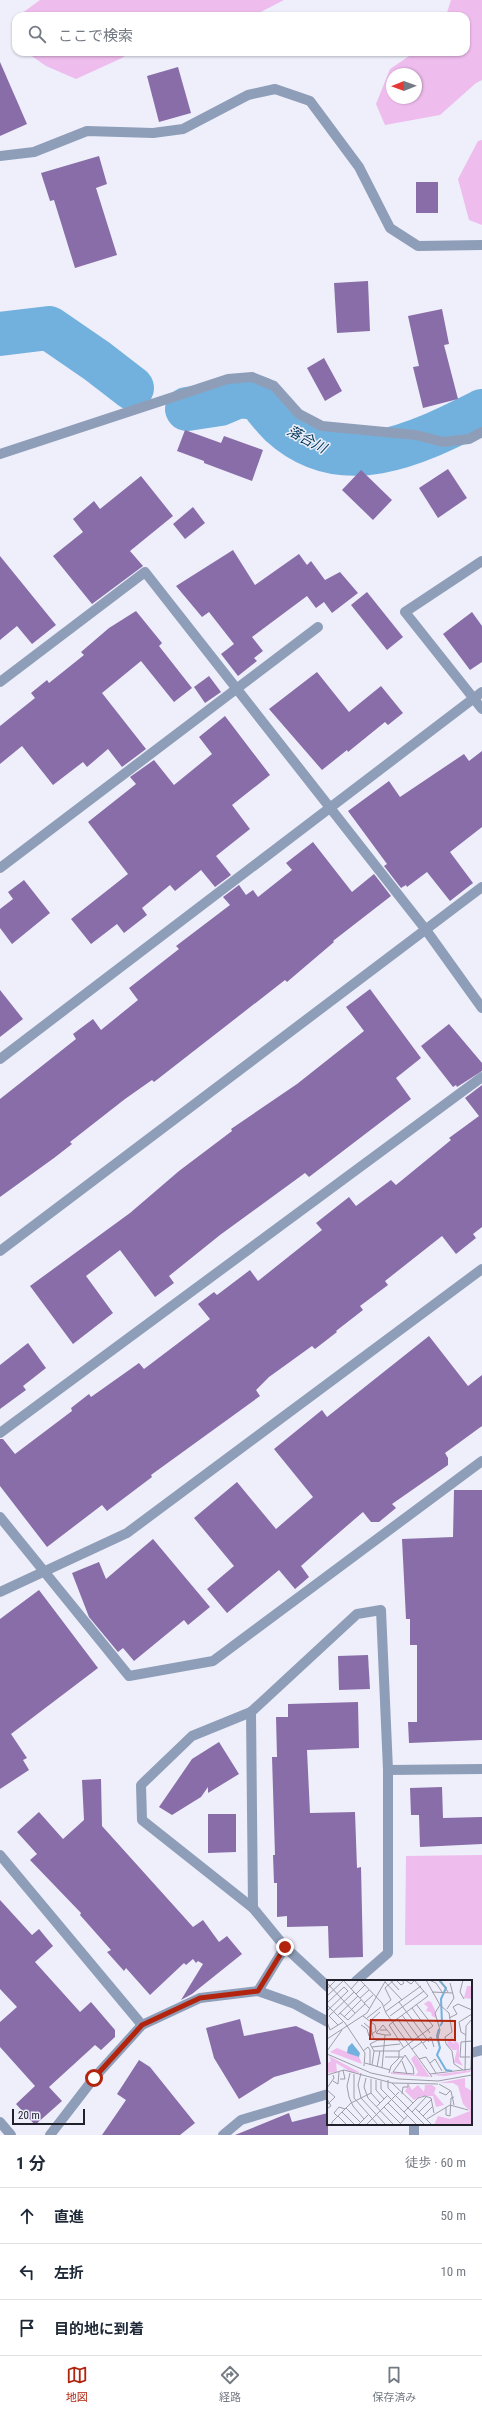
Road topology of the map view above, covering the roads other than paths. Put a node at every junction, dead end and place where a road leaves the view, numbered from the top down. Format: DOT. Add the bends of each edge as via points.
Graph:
graph roads {
  1 [pos="0,156"];
  2 [pos="482,245"];
  3 [pos="482,432"];
  4 [pos="0,454"];
  5 [pos="482,561"];
  6 [pos="318,627"];
  7 [pos="0,682"];
  8 [pos="236,688"];
  9 [pos="482,692"];
  10 [pos="473,699"];
  11 [pos="482,709"];
  12 [pos="330,807"];
  13 [pos="0,868"];
  14 [pos="482,887"];
  15 [pos="426,930"];
  16 [pos="482,1008"];
  17 [pos="0,1059"];
  18 [pos="482,1077"];
  19 [pos="0,1251"];
  20 [pos="482,1269"];
  21 [pos="0,1433"];
  22 [pos="482,1461"];
  23 [pos="0,1518"];
  24 [pos="43,1572"];
  25 [pos="0,1592"];
  26 [pos="251,1712"];
  27 [pos="482,1768"];
  28 [pos="388,1770"];
  29 [pos="0,1855"];
  30 [pos="253,1908"];
  31 [pos="285,1947"];
  32 [pos="357,1980"];
  33 [pos="327,1986"];
  34 [pos="258,1991"];
  35 [pos="327,2021"];
  36 [pos="142,2025"];
  37 [pos="482,2050"];
  38 [pos="472,2053"];
  39 [pos="327,2094"];
  40 [pos="0,2122"];
  41 [pos="10,2135"];
  42 [pos="50,2135"];
  43 [pos="223,2135"];
  1 -- 2 [label="street" via="34,152 87,131 153,133 183,129 248,95 275,89 310,101 359,167 390,228 418,246"];
  3 -- 4 [label="street" via="469,439 443,442 416,435 322,426 299,414 274,386 252,377 228,379"];
  5 -- 10 [label="street" via="405,612"];
  6 -- 8 [label="street"];
  7 -- 8 [label="street" via="145,572"];
  8 -- 12 [label="street"];
  8 -- 13 [label="street"];
  9 -- 10 [label="street"];
  10 -- 11 [label="street"];
  10 -- 12 [label="street"];
  12 -- 15 [label="street"];
  12 -- 17 [label="street"];
  14 -- 15 [label="street"];
  15 -- 16 [label="street"];
  15 -- 19 [label="street"];
  18 -- 21 [label="street"];
  20 -- 24 [label="street" via="127,1533"];
  22 -- 24 [label="street" via="213,1661 129,1676"];
  23 -- 24 [label="street"];
  24 -- 25 [label="street"];
  26 -- 28 [label="street" via="357,1614 381,1610"];
  26 -- 30 [label="street"];
  26 -- 30 [label="street" via="192,1736 141,1785 142,1820"];
  27 -- 28 [label="street"];
  28 -- 32 [label="street" via="388,1953"];
  29 -- 36 [label="street"];
  30 -- 31 [label="street"];
  31 -- 33 [label="street"];
  31 -- 34 [label="street"];
  34 -- 35 [label="street" via="295,2004"];
  34 -- 36 [label="street" via="200,1998"];
  36 -- 42 [label="street" via="94,2078"];
  37 -- 38 [label="street"];
  39 -- 43 [label="street" via="241,2120"];
  40 -- 41 [label="street"];
}
